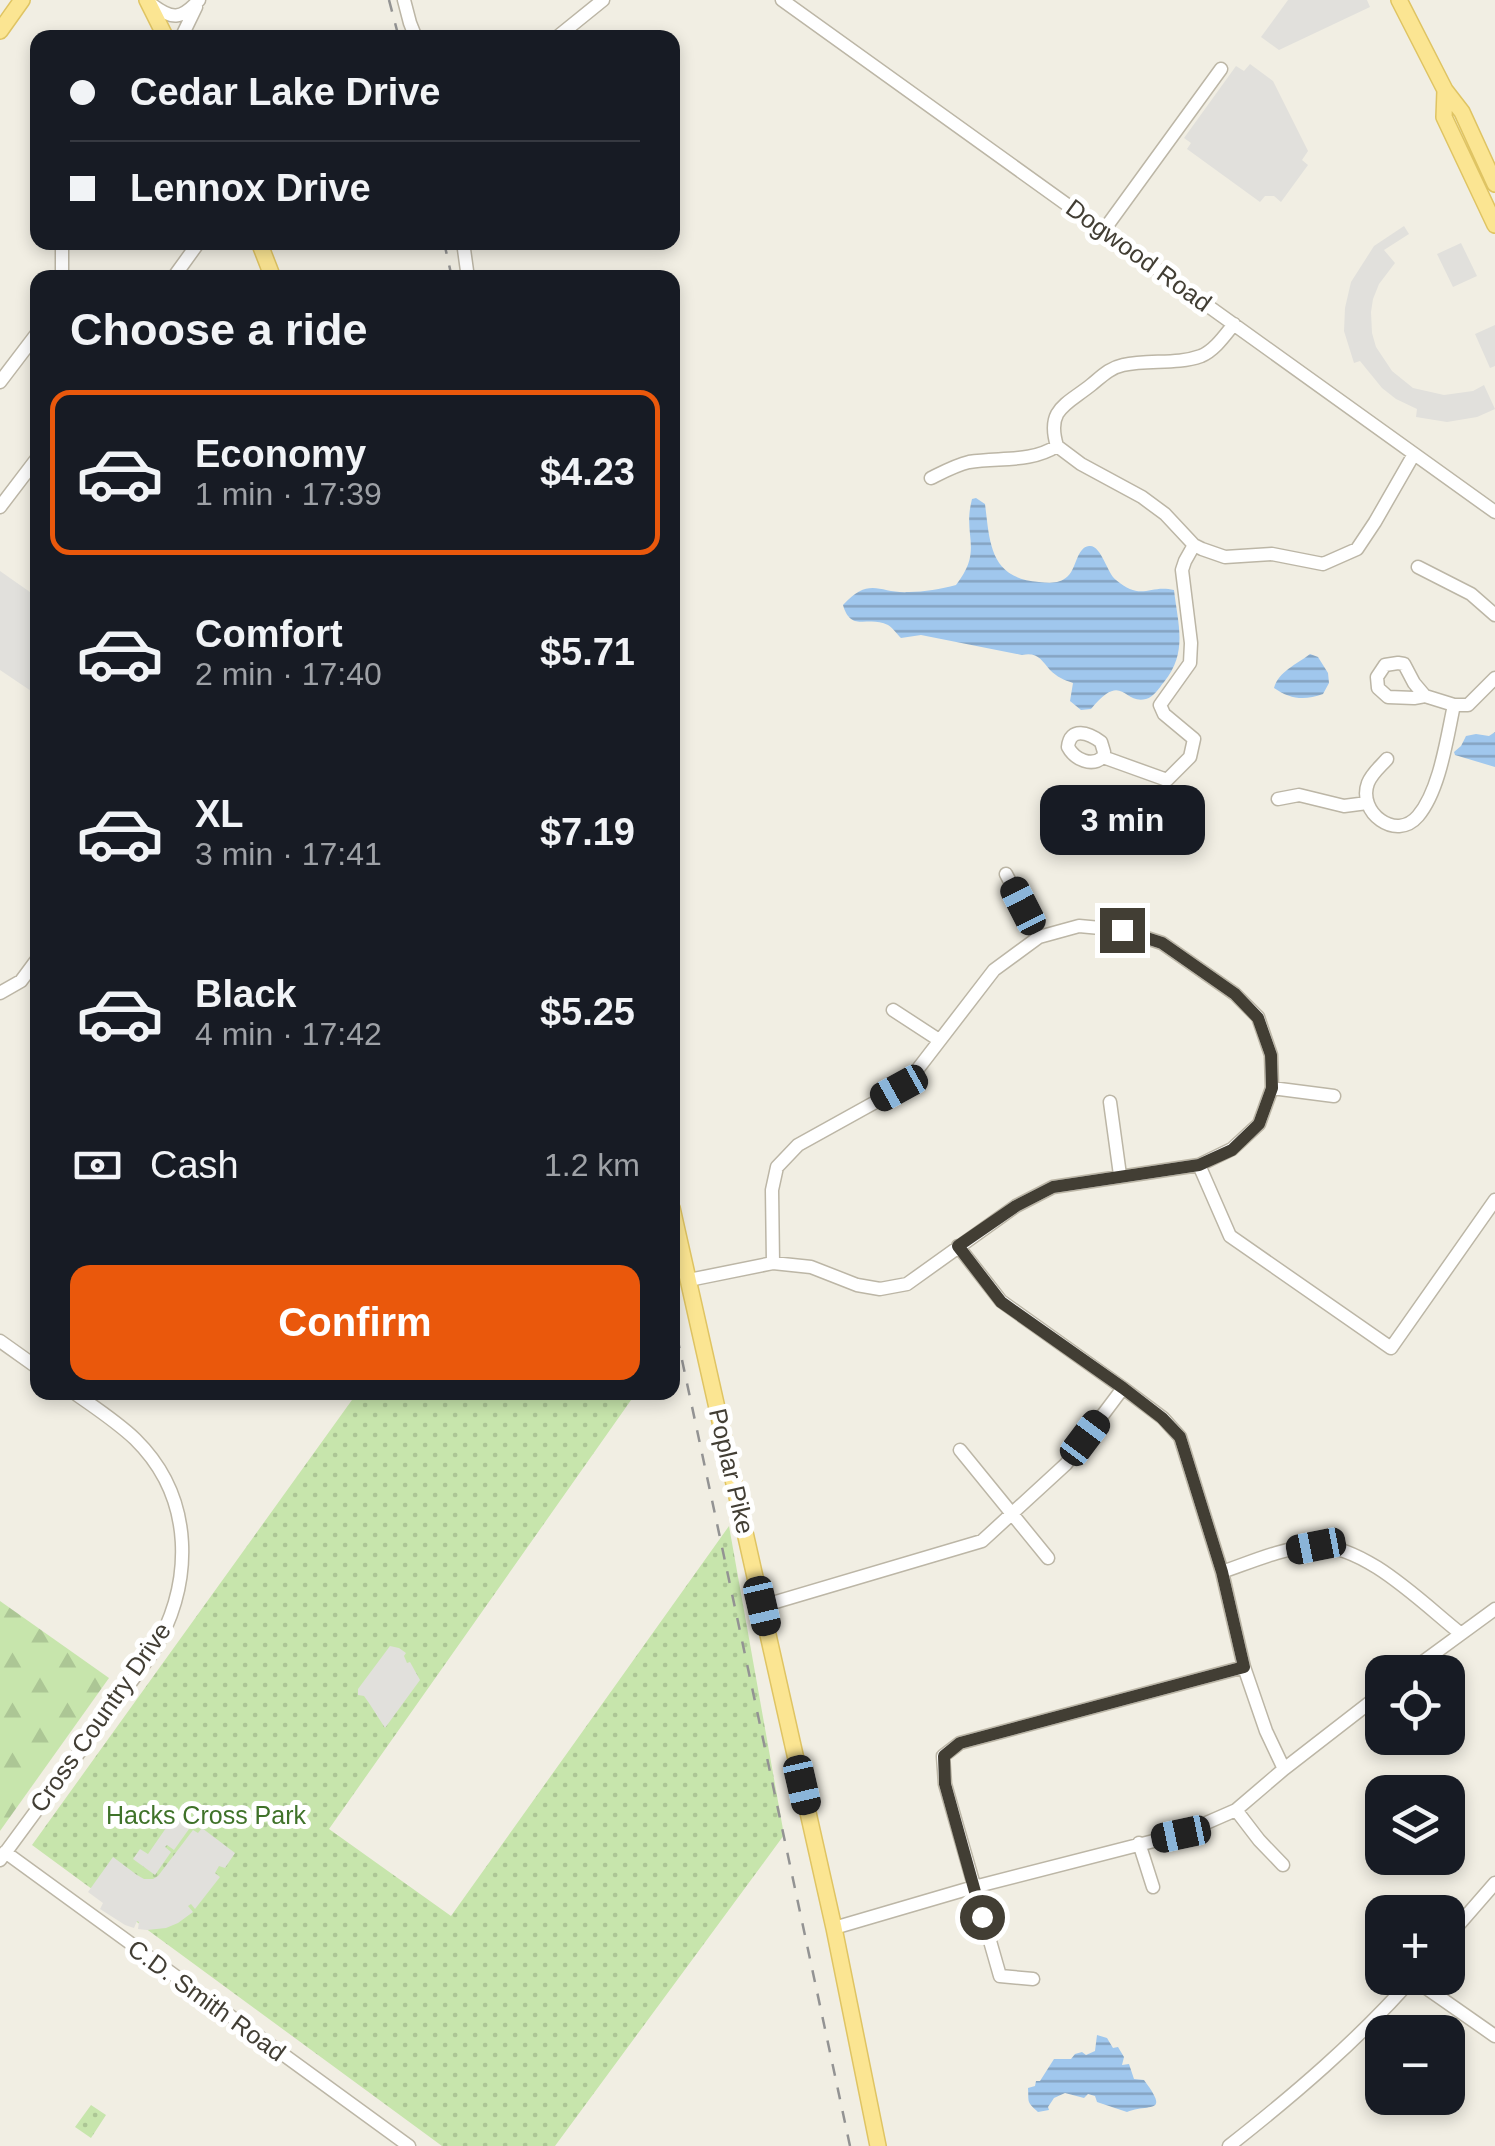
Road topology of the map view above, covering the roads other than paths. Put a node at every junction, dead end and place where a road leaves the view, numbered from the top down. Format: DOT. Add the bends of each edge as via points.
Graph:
graph roads {
  1 [pos="22,0"];
  2 [pos="199,0"];
  3 [pos="404,0"];
  4 [pos="603,0"];
  5 [pos="782,0"];
  6 [pos="1399,0"];
  7 [pos="148,1"];
  8 [pos="162,30"];
  9 [pos="185,30"];
  10 [pos="413,30"];
  11 [pos="566,30"];
  12 [pos="0,31"];
  13 [pos="1220,69"];
  14 [pos="1444,90"];
  15 [pos="1495,184"];
  16 [pos="1495,225"];
  17 [pos="1104,230"];
  18 [pos="1234,324"];
  19 [pos="30,343"];
  20 [pos="0,382"];
  21 [pos="1057,446"];
  22 [pos="1414,454"];
  23 [pos="30,467"];
  24 [pos="932,478"];
  25 [pos="0,507"];
  26 [pos="1495,512"];
  27 [pos="1194,546"];
  28 [pos="1418,568"];
  29 [pos="1495,615"];
  30 [pos="1495,678"];
  31 [pos="1425,696"];
  32 [pos="1454,705"];
  33 [pos="1103,756"];
  34 [pos="1387,758"];
  35 [pos="1278,799"];
  36 [pos="1367,803"];
  37 [pos="1006,874"];
  38 [pos="1039,937"];
  39 [pos="30,969"];
  40 [pos="0,993"];
  41 [pos="893,1010"];
  42 [pos="939,1040"];
  43 [pos="1272,1088"];
  44 [pos="1334,1096"];
  45 [pos="1110,1102"];
  46 [pos="1199,1165"];
  47 [pos="1120,1176"];
  48 [pos="1495,1200"];
  49 [pos="680,1244"];
  50 [pos="958,1246"];
  51 [pos="773,1262"];
  52 [pos="688,1280"];
  53 [pos="0,1341"];
  54 [pos="30,1362"];
  55 [pos="1123,1388"];
  56 [pos="84,1400"];
  57 [pos="960,1450"];
  58 [pos="1013,1512"];
  59 [pos="1048,1558"];
  60 [pos="1222,1572"];
  61 [pos="762,1606"];
  62 [pos="1495,1609"];
  63 [pos="1460,1633"];
  64 [pos="1431,1655"];
  65 [pos="1244,1667"];
  66 [pos="1365,1706"];
  67 [pos="1284,1769"];
  68 [pos="1236,1810"];
  69 [pos="1139,1843"];
  70 [pos="3,1856"];
  71 [pos="1283,1866"];
  72 [pos="1495,1883"];
  73 [pos="974,1887"];
  74 [pos="1153,1887"];
  75 [pos="1465,1917"];
  76 [pos="834,1928"];
  77 [pos="1032,1979"];
  78 [pos="1397,1995"];
  79 [pos="1437,1995"];
  80 [pos="1495,2036"];
  81 [pos="409,2146"];
  82 [pos="878,2146"];
  83 [pos="1229,2146"];
  1 -- 12 [label="main road"];
  2 -- 7 [label="street" via="174,16"];
  2 -- 9 [label="street"];
  3 -- 10 [label="street"];
  4 -- 11 [label="street"];
  5 -- 17 [label="street, Dogwood Road"];
  6 -- 14 [label="main road"];
  7 -- 8 [label="main road"];
  13 -- 17 [label="street"];
  14 -- 15 [label="main road" via="1462,112"];
  14 -- 16 [label="main road" via="1444,117"];
  17 -- 18 [label="street, Dogwood Road"];
  18 -- 21 [label="street" via="1199,356 1110,369 1060,408"];
  18 -- 22 [label="street, Dogwood Road"];
  19 -- 20 [label="street"];
  21 -- 24 [label="street" via="1029,458 966,463"];
  21 -- 27 [label="street" via="1165,514"];
  22 -- 26 [label="street, Dogwood Road"];
  22 -- 27 [label="street" via="1357,549 1323,564 1272,554 1225,557"];
  23 -- 25 [label="street"];
  27 -- 33 [label="street" via="1182,570 1190,663 1160,705 1194,739 1190,757 1167,780"];
  28 -- 29 [label="street" via="1471,594"];
  30 -- 32 [label="street" via="1468,705"];
  31 -- 32 [label="street"];
  32 -- 36 [label="street" via="1434,785 1418,816 1396,827"];
  34 -- 36 [label="street" via="1368,784"];
  35 -- 36 [label="street"];
  37 -- 38 [label="street"];
  38 -- 42 [label="street" via="994,970"];
  38 -- 43 [label="street" via="1079,926 1162,943 1258,1018 1271,1055"];
  39 -- 40 [label="street"];
  41 -- 42 [label="street"];
  42 -- 51 [label="street" via="899,1088 798,1145 777,1167"];
  43 -- 44 [label="street"];
  43 -- 46 [label="street" via="1259,1124 1232,1150"];
  45 -- 47 [label="street"];
  46 -- 47 [label="street"];
  46 -- 48 [label="street" via="1230,1236 1391,1348"];
  47 -- 50 [label="street" via="1053,1187"];
  49 -- 52 [label="main road, Poplar Pike"];
  50 -- 51 [label="street" via="908,1284 880,1289"];
  50 -- 55 [label="street" via="1001,1302"];
  51 -- 52 [label="street"];
  52 -- 61 [label="main road, Poplar Pike"];
  53 -- 54 [label="street"];
  55 -- 58 [label="street" via="1066,1464"];
  55 -- 60 [label="street" via="1180,1437"];
  56 -- 70 [label="street, Cross Country Drive" via="147,1452 165,1481 180,1527 180,1586 152,1652"];
  57 -- 58 [label="street"];
  58 -- 59 [label="street"];
  58 -- 61 [label="street" via="982,1541"];
  60 -- 63 [label="street" via="1316,1546 1352,1552"];
  60 -- 65 [label="street"];
  61 -- 76 [label="main road, Poplar Pike"];
  62 -- 63 [label="street"];
  63 -- 64 [label="street"];
  65 -- 67 [label="street"];
  65 -- 73 [label="street" via="960,1743 944,1756 945,1784"];
  66 -- 67 [label="street"];
  67 -- 68 [label="street"];
  68 -- 69 [label="street" via="1181,1834"];
  68 -- 71 [label="street"];
  69 -- 73 [label="street"];
  69 -- 74 [label="street"];
  70 -- 81 [label="street, C.D. Smith Road"];
  72 -- 75 [label="street"];
  73 -- 76 [label="street"];
  73 -- 77 [label="street" via="1000,1976"];
  76 -- 82 [label="main road, Poplar Pike"];
  78 -- 83 [label="street" via="1325,2068"];
  79 -- 80 [label="street"];
}
